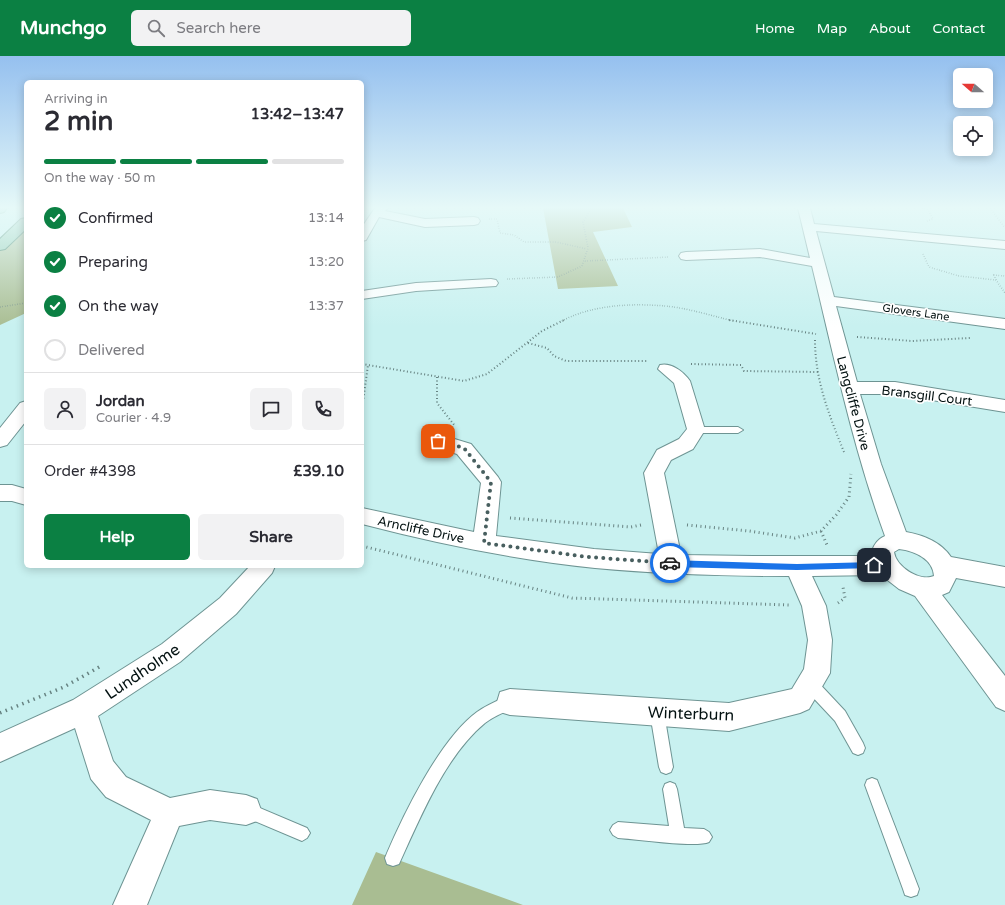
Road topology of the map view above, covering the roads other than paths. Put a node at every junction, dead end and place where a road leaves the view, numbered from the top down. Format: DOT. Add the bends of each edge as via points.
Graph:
graph roads {
  1 [pos="814,248"];
  2 [pos="686,256"];
  3 [pos="817,263"];
  4 [pos="491,283"];
  5 [pos="364,295"];
  6 [pos="828,300"];
  7 [pos="1005,324"];
  8 [pos="659,365"];
  9 [pos="849,388"];
  10 [pos="1005,406"];
  11 [pos="24,410"];
  12 [pos="696,430"];
  13 [pos="738,430"];
  14 [pos="0,440"];
  15 [pos="438,441"];
  16 [pos="0,493"];
  17 [pos="24,496"];
  18 [pos="364,517"];
  19 [pos="898,540"];
  20 [pos="484,543"];
  21 [pos="672,564"];
  22 [pos="887,565"];
  23 [pos="944,566"];
  24 [pos="797,567"];
  25 [pos="262,568"];
  26 [pos="1005,577"];
  27 [pos="923,588"];
  28 [pos="810,684"];
  29 [pos="1005,698"];
  30 [pos="510,702"];
  31 [pos="83,710"];
  32 [pos="657,712"];
  33 [pos="0,748"];
  34 [pos="858,748"];
  35 [pos="666,767"];
  36 [pos="872,785"];
  37 [pos="670,789"];
  38 [pos="246,810"];
  39 [pos="169,813"];
  40 [pos="618,830"];
  41 [pos="302,833"];
  42 [pos="678,836"];
  43 [pos="704,837"];
  44 [pos="393,858"];
  45 [pos="911,889"];
  46 [pos="130,905"];
  1 -- 3 [label="street, Langcliffe Drive"];
  2 -- 3 [label="street" via="760,253"];
  3 -- 6 [label="street, Langcliffe Drive"];
  4 -- 5 [label="street" via="416,287"];
  6 -- 7 [label="street, Glovers Lane"];
  6 -- 9 [label="street, Langcliffe Drive"];
  8 -- 12 [label="street" via="682,381"];
  9 -- 10 [label="street, Bransgill Court" via="896,388"];
  9 -- 19 [label="street, Langcliffe Drive" via="867,454"];
  11 -- 14 [label="street"];
  12 -- 13 [label="lane"];
  12 -- 21 [label="street" via="686,444 664,455 654,473"];
  15 -- 20 [label="street" via="464,448 491,482"];
  16 -- 17 [label="street"];
  18 -- 20 [label="street, Arncliffe Drive"];
  19 -- 22 [label="street" via="886,546 884,558"];
  19 -- 23 [label="street" via="926,548 935,554"];
  20 -- 21 [label="street, Arncliffe Drive" via="588,557"];
  21 -- 24 [label="street, Arncliffe Drive"];
  22 -- 24 [label="street, Arncliffe Drive"];
  22 -- 27 [label="street" via="902,580"];
  23 -- 26 [label="street"];
  23 -- 27 [label="street" via="944,582 939,586"];
  24 -- 28 [label="street, Winterburn" via="814,606 820,640 817,673"];
  25 -- 31 [label="street, Lundholme" via="228,606 171,653"];
  27 -- 29 [label="street"];
  28 -- 32 [label="street, Winterburn" via="800,700 729,717"];
  28 -- 34 [label="lane" via="840,716"];
  30 -- 32 [label="street, Winterburn"];
  30 -- 44 [label="lane" via="478,719 444,759 420,801"];
  31 -- 33 [label="street, Lundholme"];
  31 -- 39 [label="street" via="101,769 116,787"];
  32 -- 35 [label="lane"];
  36 -- 45 [label="lane"];
  37 -- 42 [label="lane"];
  38 -- 39 [label="street" via="210,805"];
  38 -- 41 [label="lane"];
  39 -- 46 [label="street"];
  40 -- 42 [label="lane"];
  42 -- 43 [label="lane"];
}
